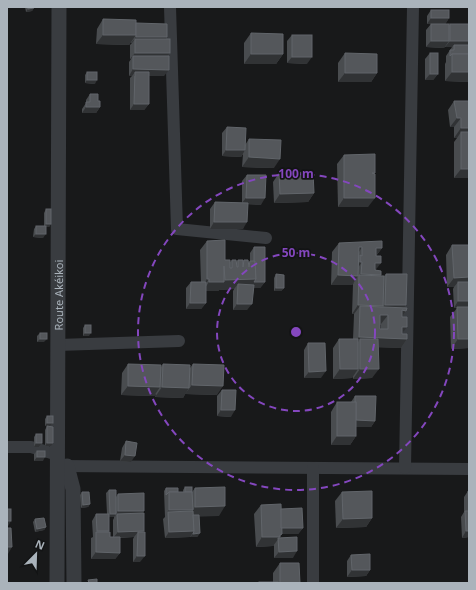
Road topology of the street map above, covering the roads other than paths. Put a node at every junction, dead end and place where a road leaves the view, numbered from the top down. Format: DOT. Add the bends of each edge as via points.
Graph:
graph roads {
  1 [pos="59,7"];
  2 [pos="170,7"];
  3 [pos="413,7"];
  4 [pos="266,238"];
  5 [pos="179,341"];
  6 [pos="58,345"];
  7 [pos="7,447"];
  8 [pos="61,463"];
  9 [pos="313,468"];
  10 [pos="406,468"];
  11 [pos="469,469"];
  12 [pos="57,583"];
  13 [pos="74,583"];
  14 [pos="313,583"];
  1 -- 6 [label="street, Route Akéikoi"];
  2 -- 4 [label="street" via="177,229"];
  3 -- 10 [label="street"];
  5 -- 6 [label="street"];
  6 -- 8 [label="street, Route Akéikoi"];
  7 -- 8 [label="street" via="31,447"];
  8 -- 9 [label="street"];
  8 -- 12 [label="street, Route Akéikoi"];
  8 -- 13 [label="street, Route Akéikoi" via="73,489"];
  9 -- 10 [label="street"];
  9 -- 14 [label="street"];
  10 -- 11 [label="street"];
}
